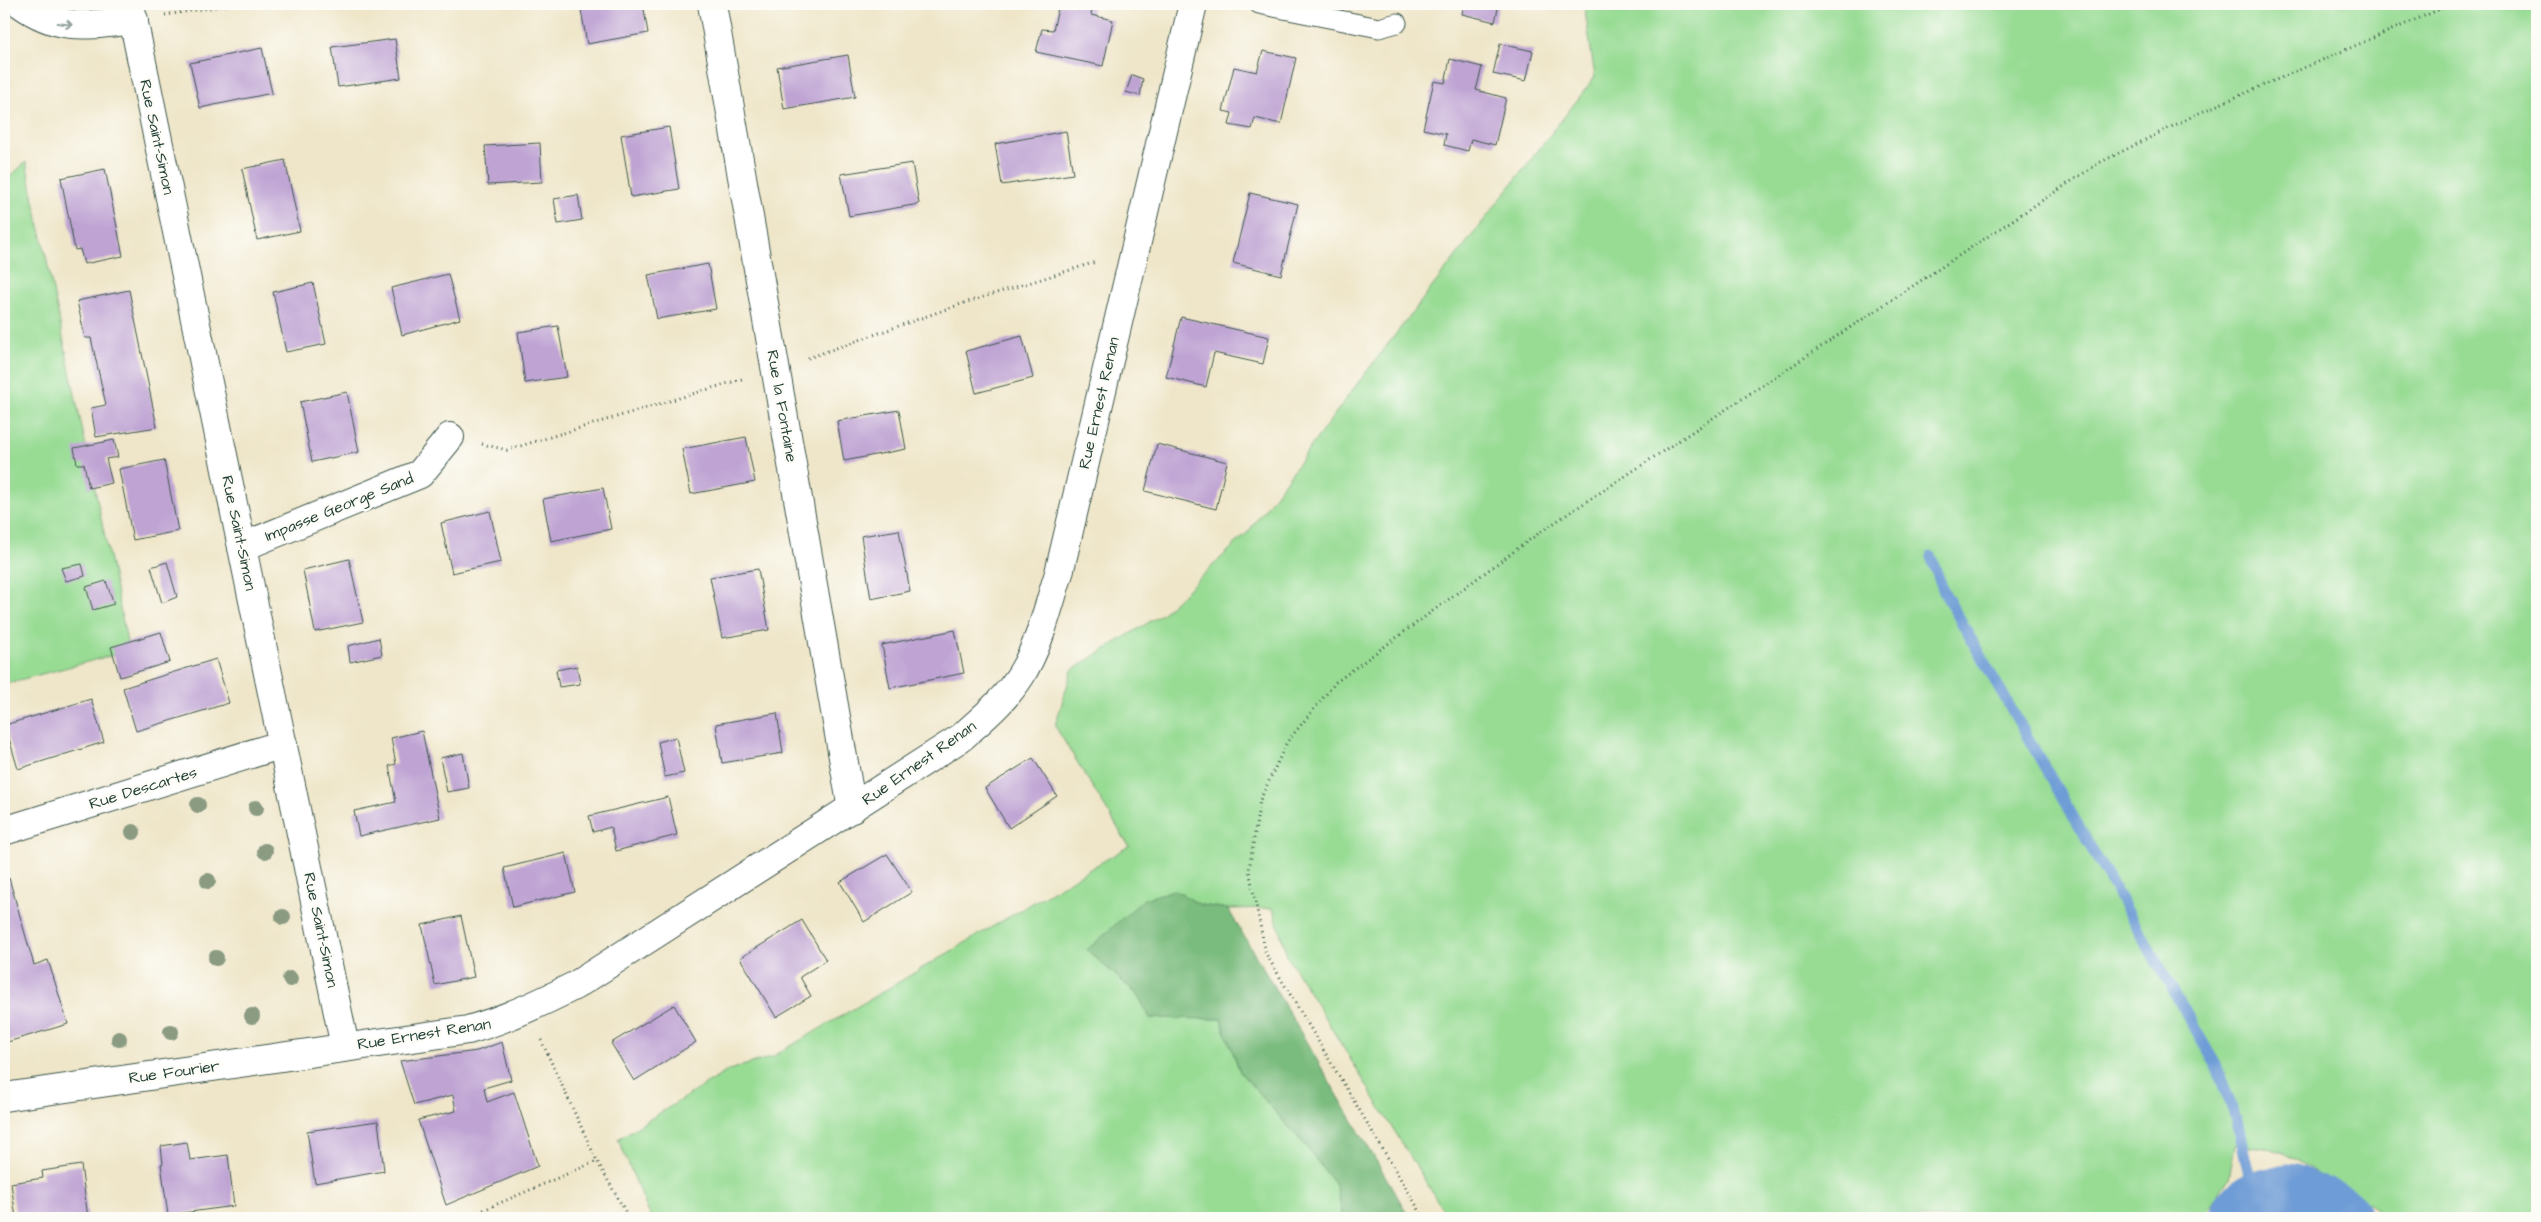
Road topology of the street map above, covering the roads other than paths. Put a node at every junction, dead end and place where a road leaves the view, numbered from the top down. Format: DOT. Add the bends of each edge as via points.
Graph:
graph roads {
  1 [pos="21,4"];
  2 [pos="712,4"];
  3 [pos="1193,4"];
  4 [pos="1258,4"];
  5 [pos="132,12"];
  6 [pos="1397,23"];
  7 [pos="450,437"];
  8 [pos="242,547"];
  9 [pos="283,744"];
  10 [pos="852,808"];
  11 [pos="4,832"];
  12 [pos="345,1047"];
  13 [pos="4,1097"];
  1 -- 5 [label="street, one-way" via="60,24 85,26"];
  2 -- 10 [label="street, Rue la Fontaine"];
  3 -- 10 [label="street, Rue Ernest Renan" via="1059,573 1039,636 1021,675 996,706 962,737"];
  4 -- 6 [label="lane" via="1379,28"];
  5 -- 8 [label="street, Rue Saint-Simon"];
  7 -- 8 [label="street, Impasse George Sand" via="420,474"];
  8 -- 9 [label="street, Rue Saint-Simon"];
  9 -- 11 [label="street, Rue Descartes"];
  9 -- 12 [label="street, Rue Saint-Simon"];
  10 -- 12 [label="street, Rue Ernest Renan" via="576,985 527,1010 468,1030"];
  12 -- 13 [label="street, Rue Fourier"];
}
